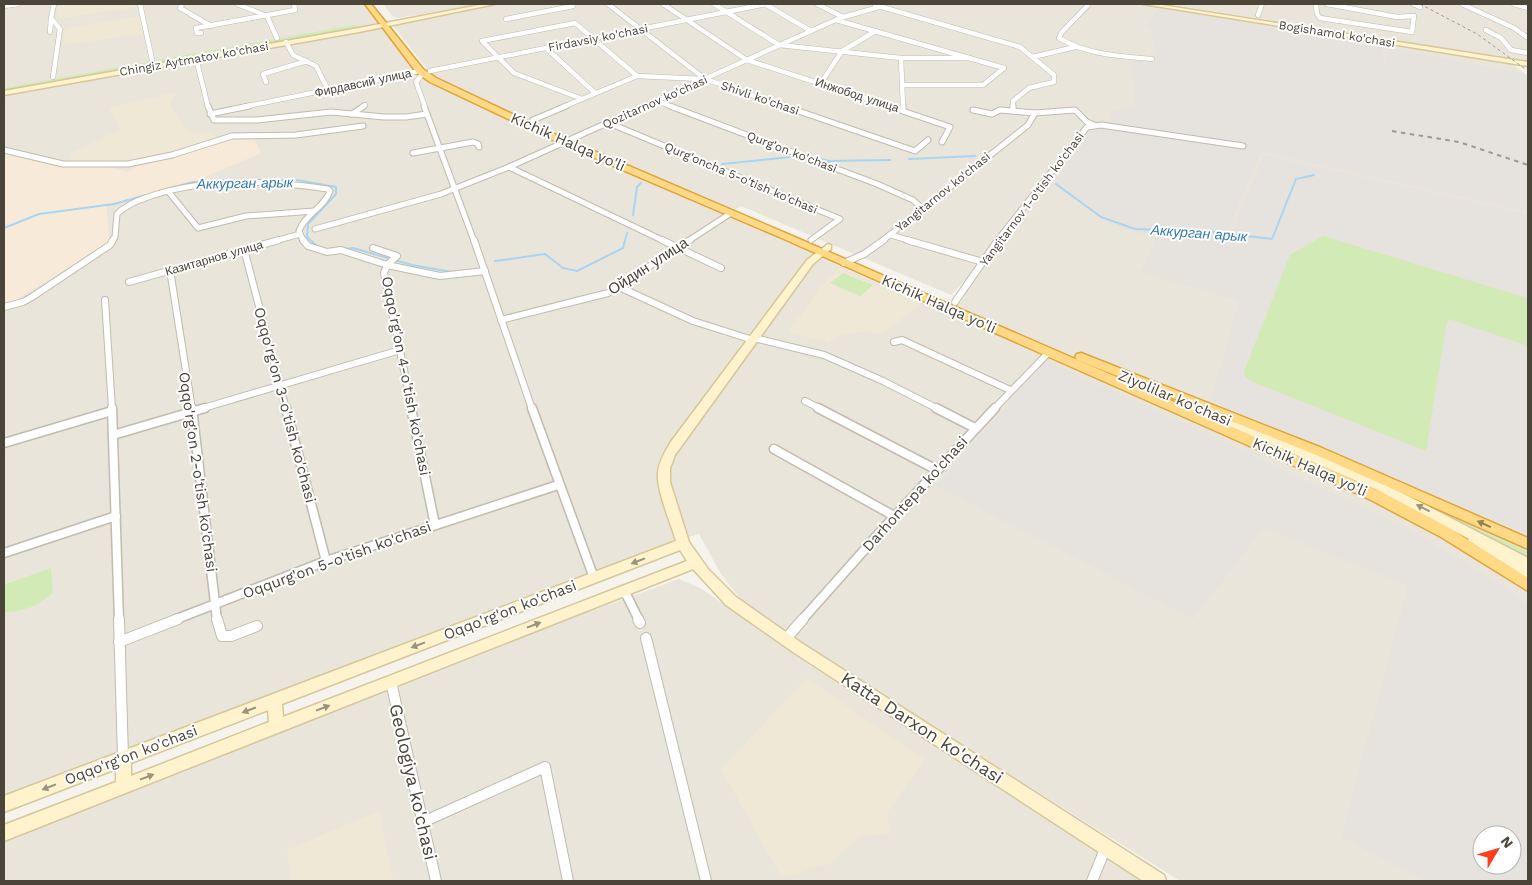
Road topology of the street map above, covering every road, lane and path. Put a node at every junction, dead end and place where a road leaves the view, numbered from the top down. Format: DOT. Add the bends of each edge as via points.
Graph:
graph roads {
  1 [pos="18,4"];
  2 [pos="54,4"];
  3 [pos="140,4"];
  4 [pos="182,4"];
  5 [pos="237,4"];
  6 [pos="294,4"];
  7 [pos="368,4"];
  8 [pos="378,4"];
  9 [pos="484,4"];
  10 [pos="492,4"];
  11 [pos="573,4"];
  12 [pos="608,4"];
  13 [pos="663,4"];
  14 [pos="714,4"];
  15 [pos="765,4"];
  16 [pos="817,4"];
  17 [pos="874,4"];
  18 [pos="1089,4"];
  19 [pos="1146,4"];
  20 [pos="1161,4"];
  21 [pos="1262,4"];
  22 [pos="1316,4"];
  23 [pos="1327,4"];
  24 [pos="1413,4"];
  25 [pos="1462,4"];
  26 [pos="1514,4"];
  27 [pos="4,6"];
  28 [pos="1171,6"];
  29 [pos="879,7"];
  30 [pos="1420,7"];
  31 [pos="1528,8"];
  32 [pos="727,12"];
  33 [pos="1258,15"];
  34 [pos="267,16"];
  35 [pos="843,17"];
  36 [pos="51,18"];
  37 [pos="506,19"];
  38 [pos="685,20"];
  39 [pos="836,20"];
  40 [pos="387,22"];
  41 [pos="212,26"];
  42 [pos="358,27"];
  43 [pos="640,29"];
  44 [pos="1486,30"];
  45 [pos="811,31"];
  46 [pos="50,32"];
  47 [pos="876,32"];
  48 [pos="201,33"];
  49 [pos="277,38"];
  50 [pos="1528,38"];
  51 [pos="593,39"];
  52 [pos="286,42"];
  53 [pos="779,45"];
  54 [pos="1075,46"];
  55 [pos="546,48"];
  56 [pos="842,51"];
  57 [pos="1528,53"];
  58 [pos="1033,56"];
  59 [pos="196,58"];
  60 [pos="498,58"];
  61 [pos="901,58"];
  62 [pos="969,58"];
  63 [pos="1152,59"];
  64 [pos="747,60"];
  65 [pos="307,61"];
  66 [pos="152,63"];
  67 [pos="1528,63"];
  68 [pos="424,72"];
  69 [pos="638,76"];
  70 [pos="52,78"];
  71 [pos="705,79"];
  72 [pos="266,82"];
  73 [pos="821,83"];
  74 [pos="902,85"];
  75 [pos="4,86"];
  76 [pos="328,90"];
  77 [pos="4,93"];
  78 [pos="595,93"];
  79 [pos="582,99"];
  80 [pos="657,101"];
  81 [pos="365,105"];
  82 [pos="903,109"];
  83 [pos="973,110"];
  84 [pos="1013,111"];
  85 [pos="1035,113"];
  86 [pos="210,114"];
  87 [pos="352,114"];
  88 [pos="427,114"];
  89 [pos="533,120"];
  90 [pos="609,123"];
  91 [pos="363,126"];
  92 [pos="1095,126"];
  93 [pos="570,140"];
  94 [pos="928,140"];
  95 [pos="942,142"];
  96 [pos="1243,146"];
  97 [pos="480,147"];
  98 [pos="440,148"];
  99 [pos="4,150"];
  100 [pos="414,153"];
  101 [pos="509,168"];
  102 [pos="454,190"];
  103 [pos="168,191"];
  104 [pos="923,209"];
  105 [pos="314,212"];
  106 [pos="730,213"];
  107 [pos="315,229"];
  108 [pos="300,234"];
  109 [pos="891,235"];
  110 [pos="811,240"];
  111 [pos="678,247"];
  112 [pos="373,248"];
  113 [pos="244,249"];
  114 [pos="825,250"];
  115 [pos="849,260"];
  116 [pos="391,261"];
  117 [pos="983,262"];
  118 [pos="721,268"];
  119 [pos="170,270"];
  120 [pos="485,272"];
  121 [pos="129,282"];
  122 [pos="617,286"];
  123 [pos="105,300"];
  124 [pos="955,302"];
  125 [pos="4,307"];
  126 [pos="501,320"];
  127 [pos="753,339"];
  128 [pos="894,342"];
  129 [pos="1051,349"];
  130 [pos="400,350"];
  131 [pos="1091,362"];
  132 [pos="280,385"];
  133 [pos="1010,390"];
  134 [pos="805,401"];
  135 [pos="192,410"];
  136 [pos="112,411"];
  137 [pos="975,428"];
  138 [pos="113,435"];
  139 [pos="4,443"];
  140 [pos="774,449"];
  141 [pos="937,470"];
  142 [pos="558,485"];
  143 [pos="1391,503"];
  144 [pos="116,516"];
  145 [pos="894,516"];
  146 [pos="435,525"];
  147 [pos="683,544"];
  148 [pos="1528,544"];
  149 [pos="4,553"];
  150 [pos="326,561"];
  151 [pos="695,563"];
  152 [pos="1528,564"];
  153 [pos="1528,575"];
  154 [pos="594,578"];
  155 [pos="1528,585"];
  156 [pos="624,590"];
  157 [pos="216,604"];
  158 [pos="640,623"];
  159 [pos="257,626"];
  160 [pos="646,638"];
  161 [pos="786,640"];
  162 [pos="119,642"];
  163 [pos="391,682"];
  164 [pos="274,700"];
  165 [pos="278,726"];
  166 [pos="123,758"];
  167 [pos="124,786"];
  168 [pos="4,804"];
  169 [pos="423,822"];
  170 [pos="4,833"];
  171 [pos="1106,847"];
  172 [pos="436,881"];
  173 [pos="568,881"];
  174 [pos="706,881"];
  175 [pos="1092,881"];
  176 [pos="1158,881"];
  1 -- 27 [label="street"];
  2 -- 36 [label="street"];
  3 -- 66 [label="street"];
  4 -- 41 [label="street" via="180,8"];
  5 -- 34 [label="street"];
  6 -- 34 [label="street" via="296,9 292,11"];
  7 -- 40 [label="highway, Kichik Halqa yo'li"];
  8 -- 40 [label="highway, Kichik Halqa yo'li"];
  9 -- 40 [label="main road, Chingiz Aytmatov ko'chasi"];
  10 -- 40 [label="main road, Chingiz Aytmatov ko'chasi"];
  11 -- 37 [label="street"];
  12 -- 43 [label="street, Shivli ko'chasi"];
  13 -- 38 [label="street, Инжобод улица"];
  14 -- 32 [label="street"];
  15 -- 32 [label="street, Firdavsiy ko'chasi"];
  15 -- 45 [label="street"];
  16 -- 35 [label="street"];
  17 -- 29 [label="street"];
  18 -- 54 [label="street" via="1059,38"];
  19 -- 28 [label="main road, Bogishamol ko'chasi"];
  20 -- 28 [label="main road, Bogishamol ko'chasi"];
  21 -- 33 [label="street"];
  22 -- 23 [label="street" via="1318,16 1324,19 1411,32 1413,22"];
  24 -- 30 [label="street"];
  25 -- 50 [label="street"];
  26 -- 31 [label="street"];
  28 -- 67 [label="main road, Bogishamol ko'chasi"];
  29 -- 35 [label="street, Qozitarnov ko'chasi"];
  29 -- 58 [label="street" via="1020,47"];
  32 -- 38 [label="street, Firdavsiy ko'chasi"];
  32 -- 53 [label="street"];
  34 -- 41 [label="street"];
  34 -- 49 [label="street"];
  35 -- 39 [label="street, Qozitarnov ko'chasi"];
  36 -- 46 [label="street"];
  36 -- 70 [label="street" via="60,28"];
  38 -- 43 [label="street, Firdavsiy ko'chasi"];
  38 -- 64 [label="street, Инжобод улица"];
  39 -- 45 [label="street, Qozitarnov ko'chasi"];
  39 -- 47 [label="street"];
  40 -- 42 [label="main road, Chingiz Aytmatov ko'chasi"];
  40 -- 68 [label="highway, Kichik Halqa yo'li"];
  41 -- 48 [label="street" via="196,28 197,33"];
  42 -- 49 [label="main road, Chingiz Aytmatov ko'chasi"];
  42 -- 52 [label="main road, Chingiz Aytmatov ko'chasi"];
  43 -- 51 [label="street, Firdavsiy ko'chasi"];
  43 -- 71 [label="street, Shivli ko'chasi"];
  44 -- 57 [label="street" via="1501,38 1511,50"];
  45 -- 53 [label="street, Qozitarnov ko'chasi"];
  47 -- 56 [label="street"];
  47 -- 62 [label="street"];
  49 -- 66 [label="main road, Chingiz Aytmatov ko'chasi"];
  51 -- 55 [label="street, Firdavsiy ko'chasi"];
  51 -- 60 [label="street" via="575,23 482,41"];
  51 -- 69 [label="street"];
  52 -- 59 [label="main road, Chingiz Aytmatov ko'chasi"];
  52 -- 65 [label="street" via="293,55"];
  53 -- 56 [label="street"];
  53 -- 64 [label="street, Qozitarnov ko'chasi"];
  54 -- 58 [label="street"];
  54 -- 63 [label="street" via="1098,53"];
  55 -- 60 [label="street, Firdavsiy ko'chasi"];
  55 -- 78 [label="street"];
  56 -- 61 [label="street"];
  56 -- 73 [label="street"];
  58 -- 84 [label="street" via="1054,75 1054,82 1027,89 1013,101"];
  59 -- 66 [label="main road, Chingiz Aytmatov ko'chasi"];
  59 -- 86 [label="street"];
  60 -- 68 [label="street, Firdavsiy ko'chasi"];
  60 -- 79 [label="street" via="514,73"];
  61 -- 62 [label="street"];
  61 -- 74 [label="street"];
  62 -- 74 [label="street" via="1004,68 983,85"];
  64 -- 71 [label="street, Qozitarnov ko'chasi"];
  64 -- 73 [label="street, Инжобод улица"];
  65 -- 72 [label="street" via="263,74"];
  65 -- 76 [label="street" via="316,66"];
  66 -- 70 [label="main road, Chingiz Aytmatov ko'chasi"];
  66 -- 77 [label="main road, Chingiz Aytmatov ko'chasi"];
  68 -- 76 [label="street, Фирдавсий улица"];
  68 -- 88 [label="street" via="416,82"];
  68 -- 89 [label="highway, Kichik Halqa yo'li"];
  68 -- 93 [label="highway, Kichik Halqa yo'li"];
  69 -- 71 [label="street"];
  69 -- 78 [label="street"];
  70 -- 75 [label="main road, Chingiz Aytmatov ko'chasi"];
  71 -- 80 [label="street, Qozitarnov ko'chasi"];
  71 -- 94 [label="street, Shivli ko'chasi" via="915,151"];
  73 -- 82 [label="street, Инжобод улица"];
  74 -- 82 [label="street"];
  76 -- 86 [label="street, Фирдавсий улица"];
  78 -- 79 [label="street"];
  79 -- 89 [label="street"];
  80 -- 90 [label="street, Qozitarnov ko'chasi"];
  80 -- 104 [label="street, Qurg'on ko'chasi" via="908,198"];
  81 -- 87 [label="street"];
  82 -- 95 [label="street, Инжобод улица" via="950,127"];
  83 -- 84 [label="street" via="990,114 1000,110"];
  84 -- 85 [label="street"];
  85 -- 92 [label="street" via="1076,110"];
  85 -- 104 [label="street, Yangitarnov ko'chasi" via="1028,125"];
  86 -- 87 [label="street" via="214,120 220,121 327,112"];
  87 -- 88 [label="street" via="406,117"];
  88 -- 98 [label="street"];
  89 -- 93 [label="highway, Kichik Halqa yo'li"];
  90 -- 93 [label="street, Qozitarnov ko'chasi"];
  90 -- 110 [label="street, Qurg'oncha 5-o'tish ko'chasi" via="840,219"];
  91 -- 99 [label="street" via="296,135 232,136 172,155 128,164 63,164"];
  92 -- 96 [label="street, Yangitarnov 1-o'tish ko'chasi"];
  92 -- 117 [label="street, Yangitarnov 1-o'tish ko'chasi" via="1087,127"];
  93 -- 101 [label="street, Qozitarnov ko'chasi"];
  93 -- 106 [label="highway, Kichik Halqa yo'li"];
  93 -- 110 [label="highway, Kichik Halqa yo'li"];
  97 -- 98 [label="street" via="473,142"];
  98 -- 100 [label="street"];
  98 -- 102 [label="street"];
  101 -- 102 [label="street, Qozitarnov ko'chasi"];
  101 -- 111 [label="street"];
  102 -- 107 [label="street, Qozitarnov ko'chasi"];
  102 -- 120 [label="street"];
  103 -- 105 [label="street" via="198,228 246,216"];
  103 -- 105 [label="street" via="198,184 266,182 329,190 330,194"];
  103 -- 125 [label="street" via="119,211 116,214 115,239 110,245 23,302"];
  104 -- 109 [label="street, Yangitarnov ko'chasi"];
  105 -- 108 [label="street" via="302,222"];
  106 -- 111 [label="street, Ойдин улица"];
  106 -- 114 [label="highway, Kichik Halqa yo'li"];
  108 -- 113 [label="street, Казитарнов улица"];
  108 -- 116 [label="street" via="302,241 315,250 341,250"];
  109 -- 115 [label="street, Yangitarnov ko'chasi" via="864,254"];
  109 -- 117 [label="street"];
  110 -- 114 [label="highway, Kichik Halqa yo'li"];
  111 -- 118 [label="street"];
  111 -- 122 [label="street, Ойдин улица"];
  112 -- 116 [label="street, Oqqo'rg'on 4-o'tish ko'chasi" via="397,256"];
  113 -- 119 [label="street, Казитарнов улица"];
  113 -- 132 [label="street, Oqqo'rg'on 3-o'tish ko'chasi"];
  114 -- 115 [label="highway, Kichik Halqa yo'li"];
  114 -- 127 [label="main road" via="810,262"];
  115 -- 124 [label="highway, Kichik Halqa yo'li"];
  115 -- 129 [label="highway, Kichik Halqa yo'li"];
  116 -- 120 [label="street" via="440,276"];
  116 -- 130 [label="street, Oqqo'rg'on 4-o'tish ko'chasi" via="384,273"];
  117 -- 124 [label="street, Yangitarnov 1-o'tish ko'chasi"];
  119 -- 121 [label="street, Казитарнов улица"];
  119 -- 135 [label="street, Oqqo'rg'on 2-o'tish ko'chasi"];
  120 -- 126 [label="street"];
  122 -- 126 [label="street, Ойдин улица" via="596,297"];
  122 -- 127 [label="street" via="693,321"];
  123 -- 136 [label="street"];
  124 -- 129 [label="highway, Kichik Halqa yo'li"];
  126 -- 142 [label="street"];
  127 -- 137 [label="street" via="824,355"];
  127 -- 147 [label="main road" via="665,463 664,482"];
  128 -- 133 [label="street" via="902,340"];
  129 -- 131 [label="highway, Kichik Halqa yo'li"];
  129 -- 133 [label="street, Darhontepa ko'chasi"];
  129 -- 143 [label="highway, Kichik Halqa yo'li"];
  130 -- 132 [label="street"];
  130 -- 146 [label="street, Oqqo'rg'on 4-o'tish ko'chasi"];
  148 -- 131 [label="highway, Kichik Halqa yo'li, one-way" via="1318,451"];
  152 -- 131 [label="main road, Ziyolilar ko'chasi, one-way" via="1379,486"];
  132 -- 135 [label="street"];
  132 -- 150 [label="street, Oqqo'rg'on 3-o'tish ko'chasi"];
  133 -- 137 [label="street, Darhontepa ko'chasi"];
  134 -- 141 [label="street"];
  135 -- 138 [label="street"];
  135 -- 157 [label="street, Oqqo'rg'on 2-o'tish ko'chasi"];
  136 -- 138 [label="street"];
  136 -- 139 [label="street"];
  137 -- 141 [label="street, Darhontepa ko'chasi"];
  138 -- 144 [label="street"];
  140 -- 145 [label="street"];
  141 -- 145 [label="street, Darhontepa ko'chasi"];
  142 -- 146 [label="street, Oqqurg'on 5-o'tish ko'chasi"];
  142 -- 154 [label="street"];
  143 -- 153 [label="main road"];
  143 -- 155 [label="highway, Kichik Halqa yo'li" via="1446,533"];
  144 -- 149 [label="street"];
  144 -- 162 [label="street"];
  145 -- 161 [label="street, Darhontepa ko'chasi"];
  146 -- 150 [label="street, Oqqurg'on 5-o'tish ko'chasi"];
  147 -- 151 [label="main road, Katta Darxon ko'chasi"];
  147 -- 154 [label="main road, Oqqo'rg'on ko'chasi, one-way"];
  150 -- 157 [label="street, Oqqurg'on 5-o'tish ko'chasi"];
  151 -- 156 [label="main road, Oqqo'rg'on ko'chasi"];
  151 -- 161 [label="main road, Katta Darxon ko'chasi" via="720,592"];
  154 -- 164 [label="main road, Oqqo'rg'on ko'chasi, one-way"];
  156 -- 158 [label="street"];
  163 -- 156 [label="main road, Oqqo'rg'on ko'chasi, one-way"];
  157 -- 159 [label="street, Oqqo'rg'on 2-o'tish ko'chasi" via="222,636"];
  157 -- 162 [label="street, Oqqurg'on 5-o'tish ko'chasi"];
  160 -- 174 [label="street"];
  161 -- 171 [label="main road, Katta Darxon ko'chasi"];
  162 -- 166 [label="street"];
  165 -- 163 [label="main road, Oqqo'rg'on ko'chasi, one-way"];
  163 -- 169 [label="street, Geologiya ko'chasi"];
  164 -- 165 [label="main road"];
  164 -- 166 [label="main road, Oqqo'rg'on ko'chasi, one-way"];
  167 -- 165 [label="main road, Oqqo'rg'on ko'chasi, one-way"];
  166 -- 167 [label="main road"];
  166 -- 168 [label="main road, Oqqo'rg'on ko'chasi, one-way"];
  167 -- 170 [label="main road, Oqqo'rg'on ko'chasi"];
  169 -- 172 [label="street, Geologiya ko'chasi"];
  169 -- 173 [label="street" via="545,767"];
  171 -- 175 [label="street"];
  171 -- 176 [label="main road, Katta Darxon ko'chasi"];
}
